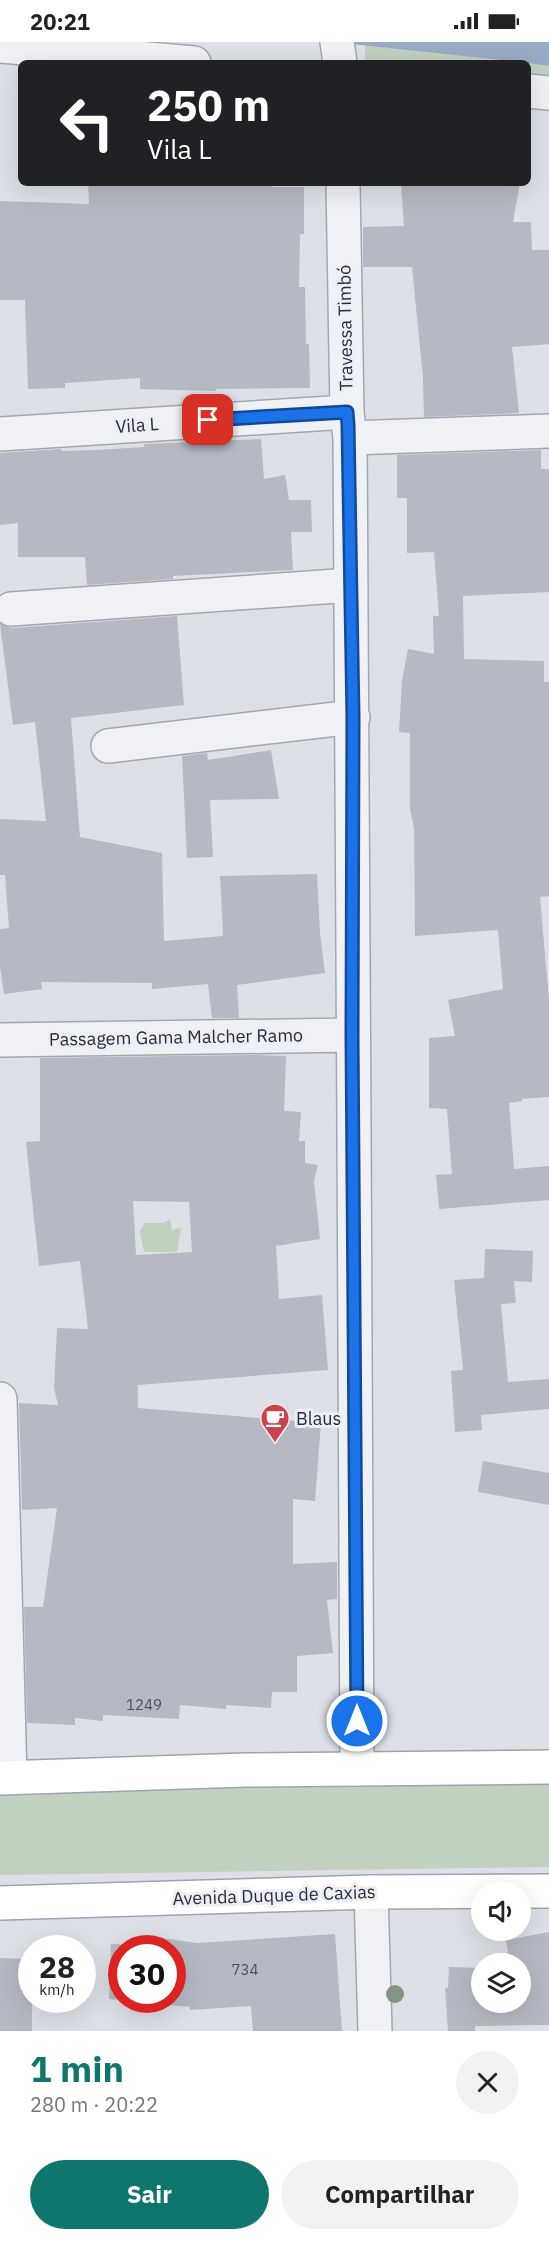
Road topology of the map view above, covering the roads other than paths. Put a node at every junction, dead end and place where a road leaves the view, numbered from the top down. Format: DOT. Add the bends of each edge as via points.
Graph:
graph roads {
  1 [pos="338,42"];
  2 [pos="0,46"];
  3 [pos="160,60"];
  4 [pos="340,60"];
  5 [pos="531,91"];
  6 [pos="549,93"];
  7 [pos="343,186"];
  8 [pos="348,425"];
  9 [pos="549,431"];
  10 [pos="0,434"];
  11 [pos="351,585"];
  12 [pos="11,609"];
  13 [pos="353,717"];
  14 [pos="108,746"];
  15 [pos="352,1035"];
  16 [pos="0,1040"];
  17 [pos="0,1399"];
  18 [pos="549,1767"];
  19 [pos="357,1769"];
  20 [pos="5,1777"];
  21 [pos="549,1890"];
  22 [pos="371,1892"];
  23 [pos="0,1903"];
  24 [pos="375,2031"];
  1 -- 4 [label="street"];
  2 -- 3 [label="street"];
  5 -- 6 [label="street"];
  7 -- 8 [label="street, Travessa Timbó"];
  8 -- 9 [label="street, Vila L"];
  8 -- 10 [label="street, Vila L"];
  8 -- 11 [label="street, Travessa Timbó"];
  11 -- 12 [label="street"];
  11 -- 13 [label="street, Travessa Timbó"];
  13 -- 14 [label="street"];
  13 -- 15 [label="street, Travessa Timbó"];
  15 -- 16 [label="street, Passagem Gama Malcher Ramo"];
  15 -- 19 [label="street, Travessa Timbó"];
  17 -- 20 [label="street"];
  18 -- 19 [label="main road"];
  19 -- 20 [label="main road"];
  21 -- 22 [label="main road, Avenida Duque de Caxias"];
  22 -- 23 [label="main road, Avenida Duque de Caxias"];
  22 -- 24 [label="street"];
}
